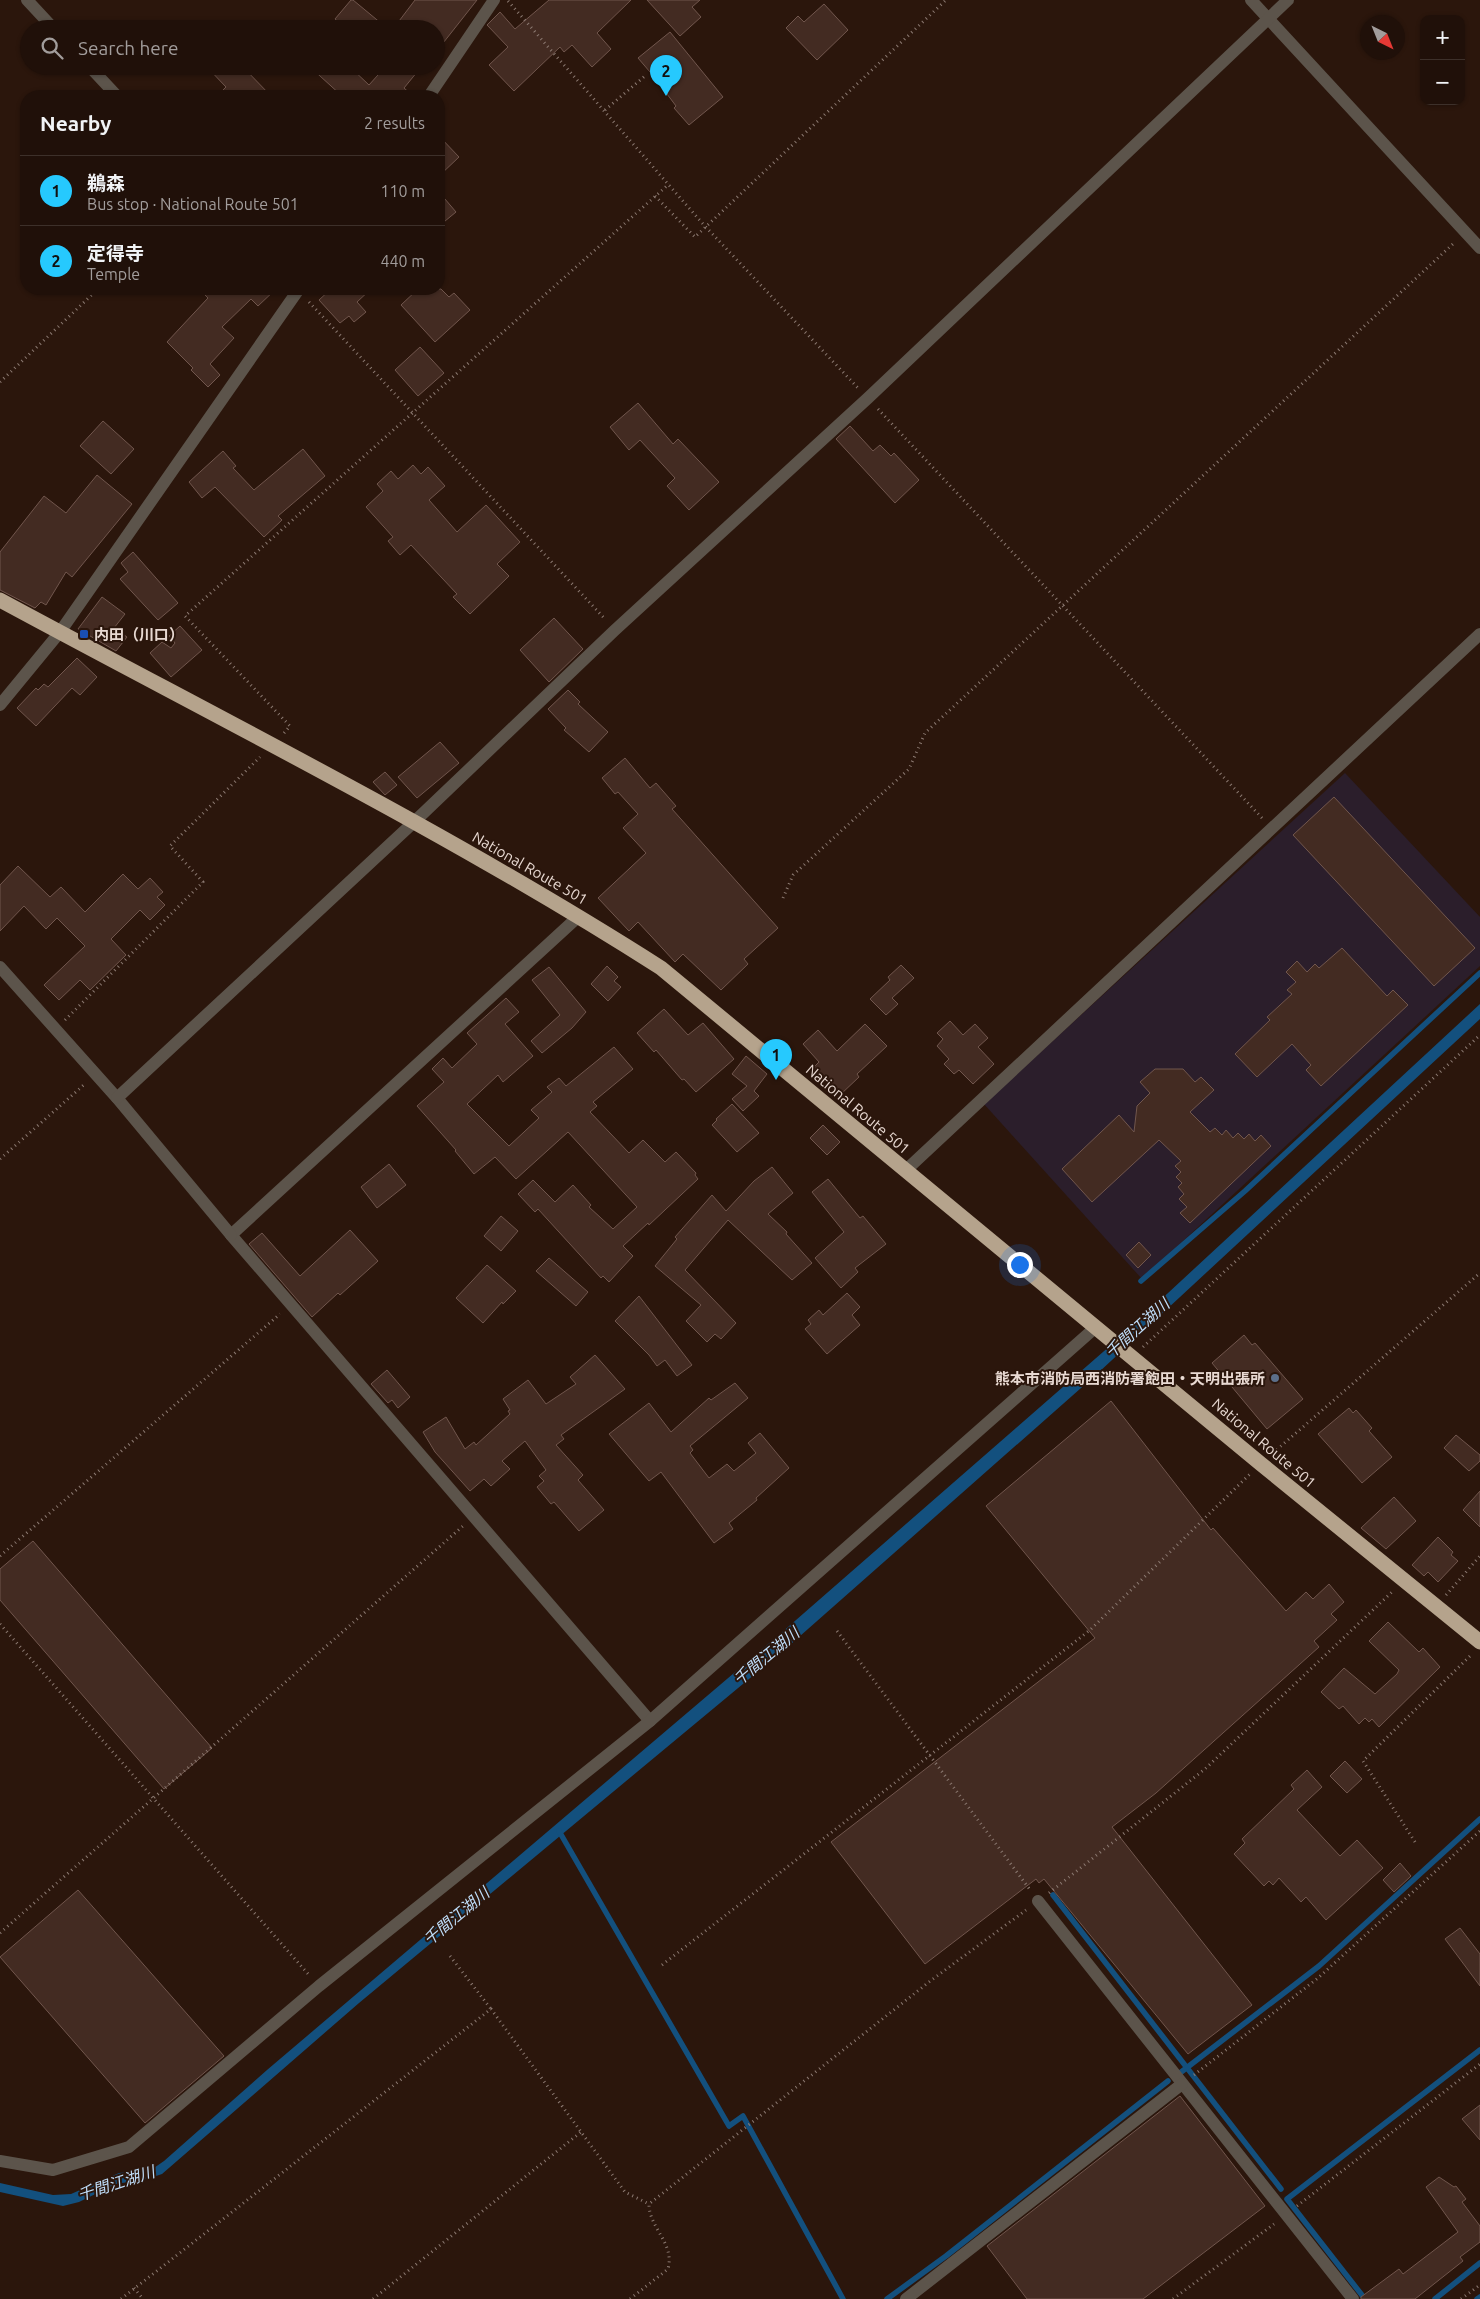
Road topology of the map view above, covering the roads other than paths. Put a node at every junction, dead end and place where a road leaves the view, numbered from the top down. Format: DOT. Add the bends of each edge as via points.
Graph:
graph roads {
  1 [pos="27,0"];
  2 [pos="494,0"];
  3 [pos="1251,0"];
  4 [pos="1288,0"];
  5 [pos="1268,18"];
  6 [pos="46,20"];
  7 [pos="445,72"];
  8 [pos="97,75"];
  9 [pos="443,75"];
  10 [pos="111,90"];
  11 [pos="433,90"];
  12 [pos="1480,248"];
  13 [pos="294,295"];
  14 [pos="0,600"];
  15 [pos="60,632"];
  16 [pos="1480,634"];
  17 [pos="0,705"];
  18 [pos="414,822"];
  19 [pos="579,916"];
  20 [pos="0,967"];
  21 [pos="117,1098"];
  22 [pos="905,1171"];
  23 [pos="231,1235"];
  24 [pos="1102,1332"];
  25 [pos="1479,1645"];
  26 [pos="650,1721"];
  27 [pos="1038,1901"];
  28 [pos="1182,2084"];
  29 [pos="0,2161"];
  30 [pos="906,2299"];
  31 [pos="1353,2299"];
  1 -- 6 [label="street"];
  2 -- 7 [label="street"];
  3 -- 5 [label="street"];
  4 -- 5 [label="street"];
  5 -- 12 [label="street"];
  5 -- 18 [label="street"];
  8 -- 10 [label="street"];
  9 -- 11 [label="street"];
  13 -- 15 [label="street"];
  14 -- 15 [label="highway, National Route 501"];
  15 -- 17 [label="street"];
  15 -- 18 [label="highway, National Route 501"];
  16 -- 22 [label="street"];
  18 -- 19 [label="highway, National Route 501"];
  18 -- 21 [label="street"];
  19 -- 22 [label="highway, National Route 501" via="661,968"];
  19 -- 23 [label="street"];
  20 -- 21 [label="street"];
  21 -- 23 [label="street"];
  22 -- 24 [label="highway, National Route 501"];
  23 -- 26 [label="street"];
  24 -- 25 [label="highway, National Route 501" via="1405,1580"];
  24 -- 26 [label="street"];
  26 -- 29 [label="street" via="319,1986 129,2147 52,2170"];
  27 -- 28 [label="street"];
  28 -- 30 [label="street"];
  28 -- 31 [label="street"];
}
